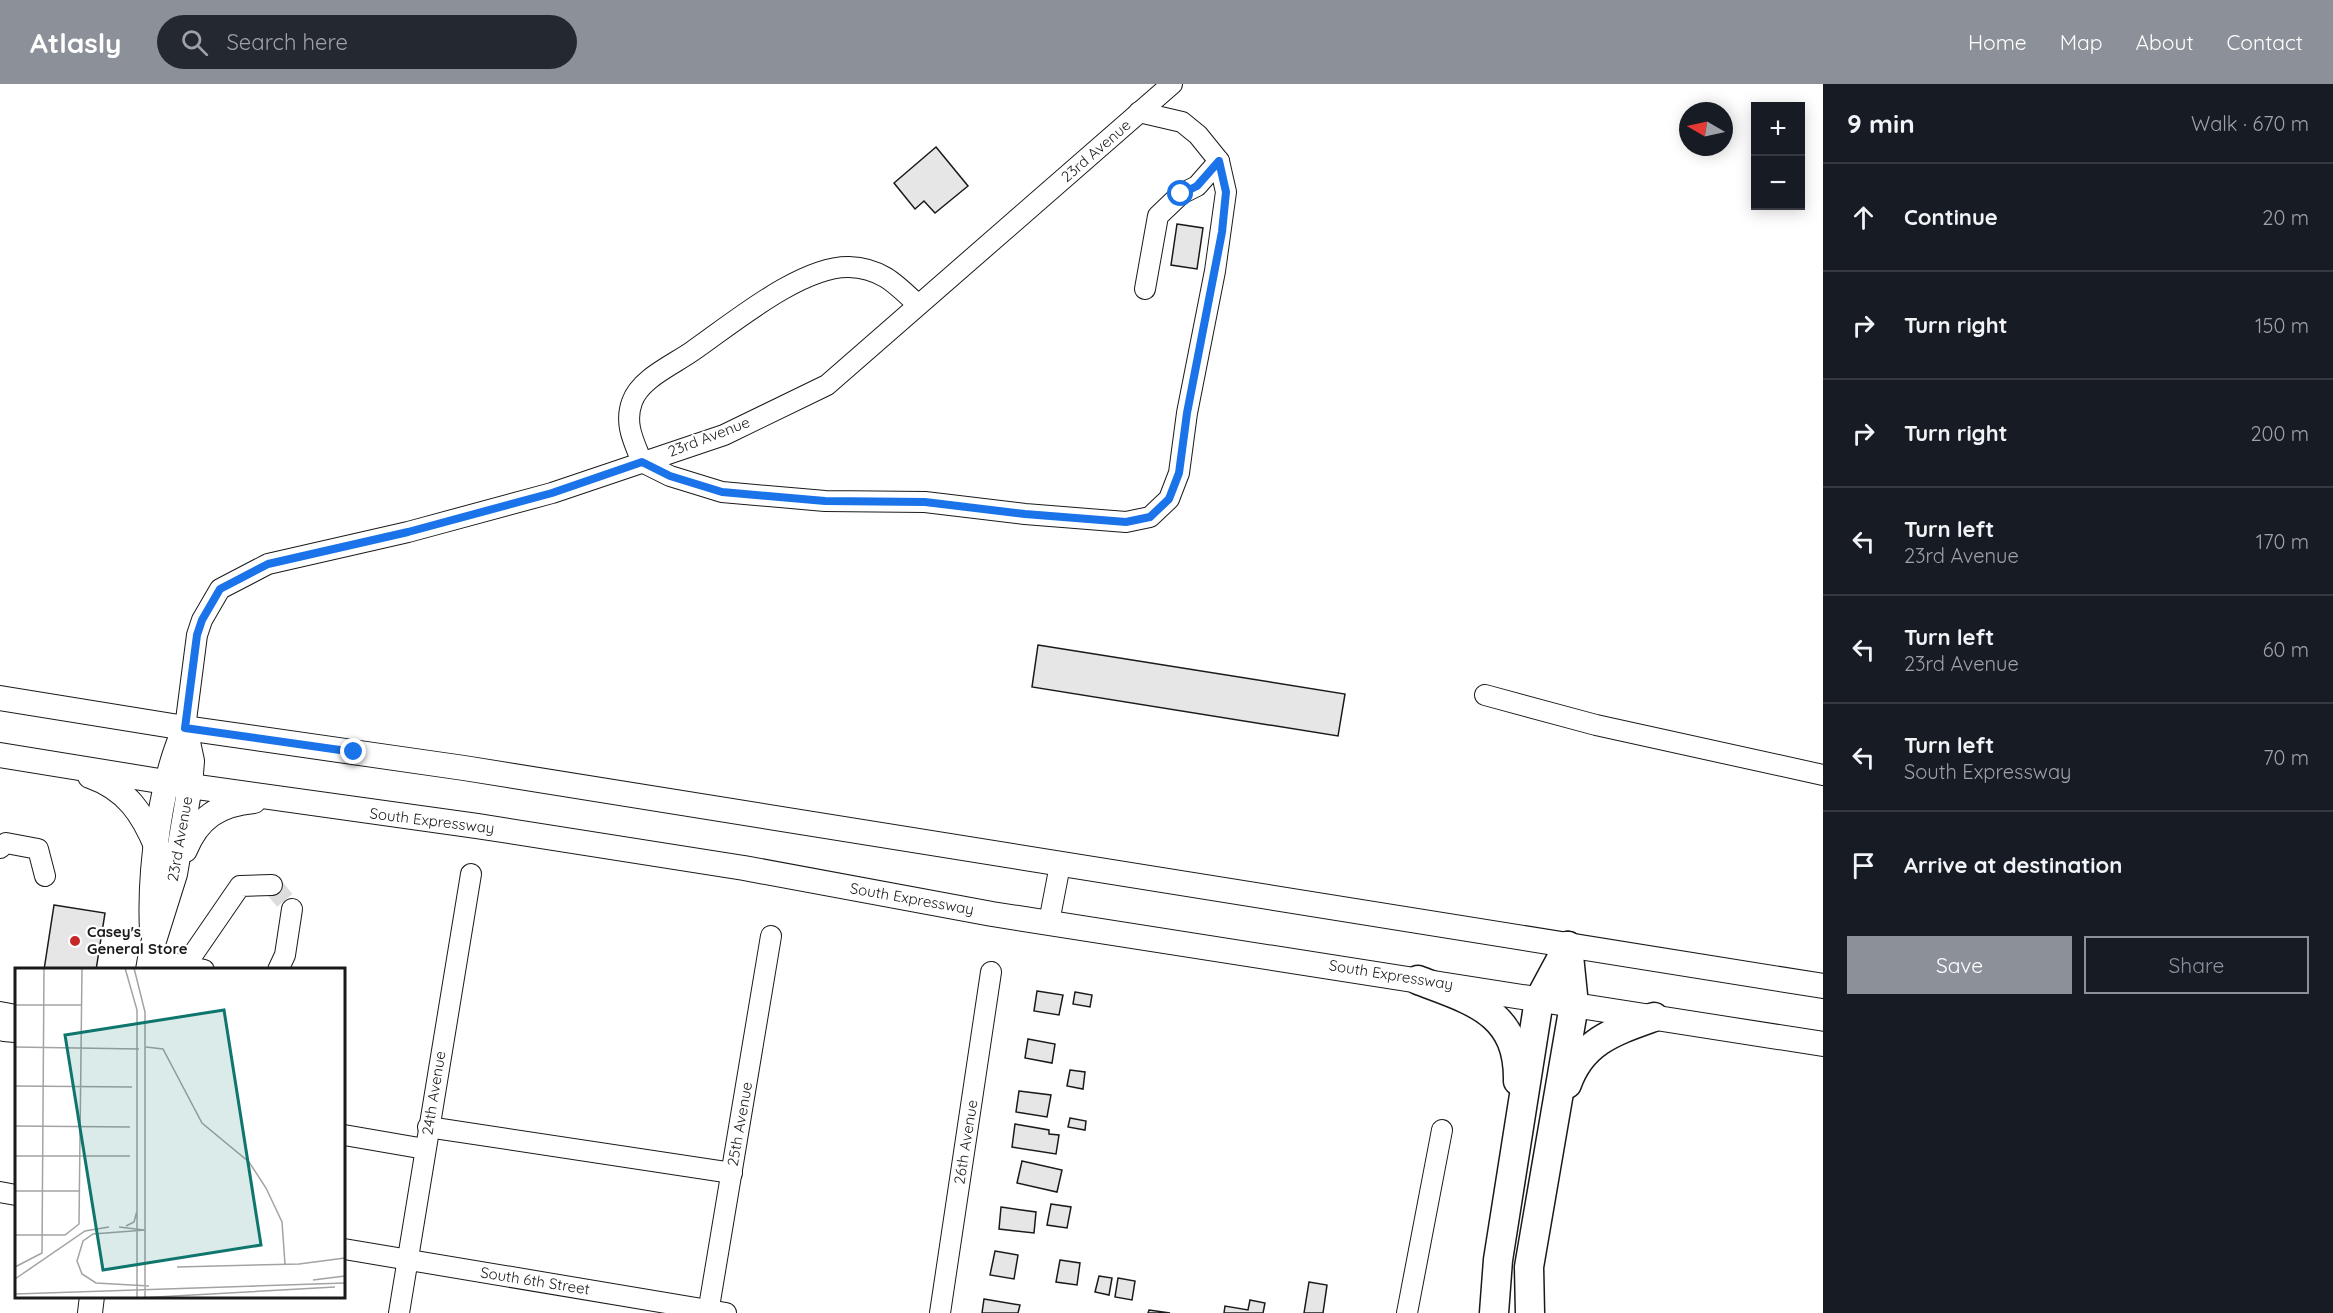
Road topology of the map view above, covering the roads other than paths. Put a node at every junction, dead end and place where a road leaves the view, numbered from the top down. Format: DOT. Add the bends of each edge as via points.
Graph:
graph roads {
  1 [pos="1172,84"];
  2 [pos="1139,112"];
  3 [pos="1219,161"];
  4 [pos="1144,289"];
  5 [pos="918,305"];
  6 [pos="642,462"];
  7 [pos="1485,695"];
  8 [pos="0,698"];
  9 [pos="185,728"];
  10 [pos="0,755"];
  11 [pos="54,763"];
  12 [pos="1823,776"];
  13 [pos="166,782"];
  14 [pos="190,786"];
  15 [pos="279,799"];
  16 [pos="0,848"];
  17 [pos="157,848"];
  18 [pos="1060,865"];
  19 [pos="175,874"];
  20 [pos="471,874"];
  21 [pos="45,876"];
  22 [pos="272,885"];
  23 [pos="292,909"];
  24 [pos="1049,922"];
  25 [pos="771,936"];
  26 [pos="1568,946"];
  27 [pos="150,958"];
  28 [pos="195,968"];
  29 [pos="278,968"];
  30 [pos="991,972"];
  31 [pos="1418,980"];
  32 [pos="1823,986"];
  33 [pos="1539,1000"];
  34 [pos="1574,1005"];
  35 [pos="1654,1017"];
  36 [pos="1823,1044"];
  37 [pos="428,1127"];
  38 [pos="1442,1130"];
  39 [pos="345,1135"];
  40 [pos="1550,1137"];
  41 [pos="1517,1147"];
  42 [pos="425,1149"];
  43 [pos="732,1173"];
  44 [pos="0,1192"];
  45 [pos="15,1195"];
  46 [pos="345,1249"];
  47 [pos="407,1260"];
  48 [pos="93,1298"];
  49 [pos="714,1312"];
  50 [pos="90,1313"];
  51 [pos="399,1313"];
  52 [pos="940,1313"];
  53 [pos="1407,1313"];
  54 [pos="1494,1313"];
  55 [pos="1530,1313"];
  1 -- 2 [label="street, 23rd Avenue"];
  2 -- 3 [label="street" via="1182,122"];
  2 -- 5 [label="street, 23rd Avenue"];
  3 -- 4 [label="street" via="1197,186 1181,194 1158,216"];
  3 -- 6 [label="street" via="1226,192 1222,232 1179,473 1169,499 1150,517 1115,521 925,502 825,501 722,492 670,476"];
  5 -- 6 [label="street, 23rd Avenue" via="827,385 724,435"];
  5 -- 6 [label="street" via="889,277 850,267 805,279 760,303 653,377 633,398 629,428"];
  6 -- 9 [label="street, 23rd Avenue" via="552,493 268,564 220,589 197,635"];
  7 -- 12 [label="street"];
  8 -- 9 [label="main road"];
  9 -- 13 [label="main road, 23rd Avenue"];
  9 -- 14 [label="main road, 23rd Avenue" via="192,761"];
  9 -- 18 [label="main road" via="476,770"];
  10 -- 11 [label="main road, South Expressway"];
  11 -- 13 [label="main road, South Expressway"];
  11 -- 17 [label="main road" via="104,781 124,794 146,822"];
  13 -- 14 [label="main road, South Expressway"];
  13 -- 17 [label="main road, 23rd Avenue"];
  14 -- 15 [label="main road, South Expressway"];
  14 -- 19 [label="main road, 23rd Avenue"];
  15 -- 19 [label="main road" via="242,802 207,815 195,829"];
  15 -- 24 [label="main road, South Expressway" via="744,868"];
  16 -- 21 [label="street" via="6,843 38,849"];
  17 -- 27 [label="main road, 23rd Avenue" via="150,897"];
  18 -- 24 [label="street"];
  18 -- 26 [label="main road"];
  19 -- 27 [label="main road, 23rd Avenue"];
  20 -- 37 [label="street, 24th Avenue"];
  22 -- 28 [label="street" via="240,886"];
  23 -- 29 [label="street" via="285,955"];
  24 -- 31 [label="main road, South Expressway"];
  25 -- 43 [label="street, 25th Avenue"];
  26 -- 32 [label="main road"];
  26 -- 33 [label="highway"];
  26 -- 34 [label="highway"];
  27 -- 28 [label="street"];
  30 -- 52 [label="street, 26th Avenue"];
  31 -- 33 [label="main road, South Expressway"];
  31 -- 41 [label="highway" via="1474,1001 1497,1017 1509,1033 1518,1076"];
  33 -- 34 [label="main road, South Expressway"];
  33 -- 41 [label="highway"];
  34 -- 35 [label="main road, South Expressway"];
  34 -- 40 [label="highway"];
  35 -- 36 [label="main road, South Expressway"];
  35 -- 40 [label="highway" via="1609,1033 1585,1052 1570,1074"];
  37 -- 42 [label="street, 24th Avenue"];
  37 -- 43 [label="street"];
  38 -- 53 [label="street"];
  39 -- 42 [label="street"];
  40 -- 55 [label="highway" via="1529,1267"];
  41 -- 54 [label="highway" via="1498,1260"];
  42 -- 47 [label="street, 24th Avenue"];
  43 -- 49 [label="street, 25th Avenue"];
  44 -- 45 [label="street"];
  46 -- 47 [label="street, South 6th Street"];
  47 -- 49 [label="street, South 6th Street"];
  47 -- 51 [label="street, 24th Avenue"];
  48 -- 50 [label="main road"];
}
